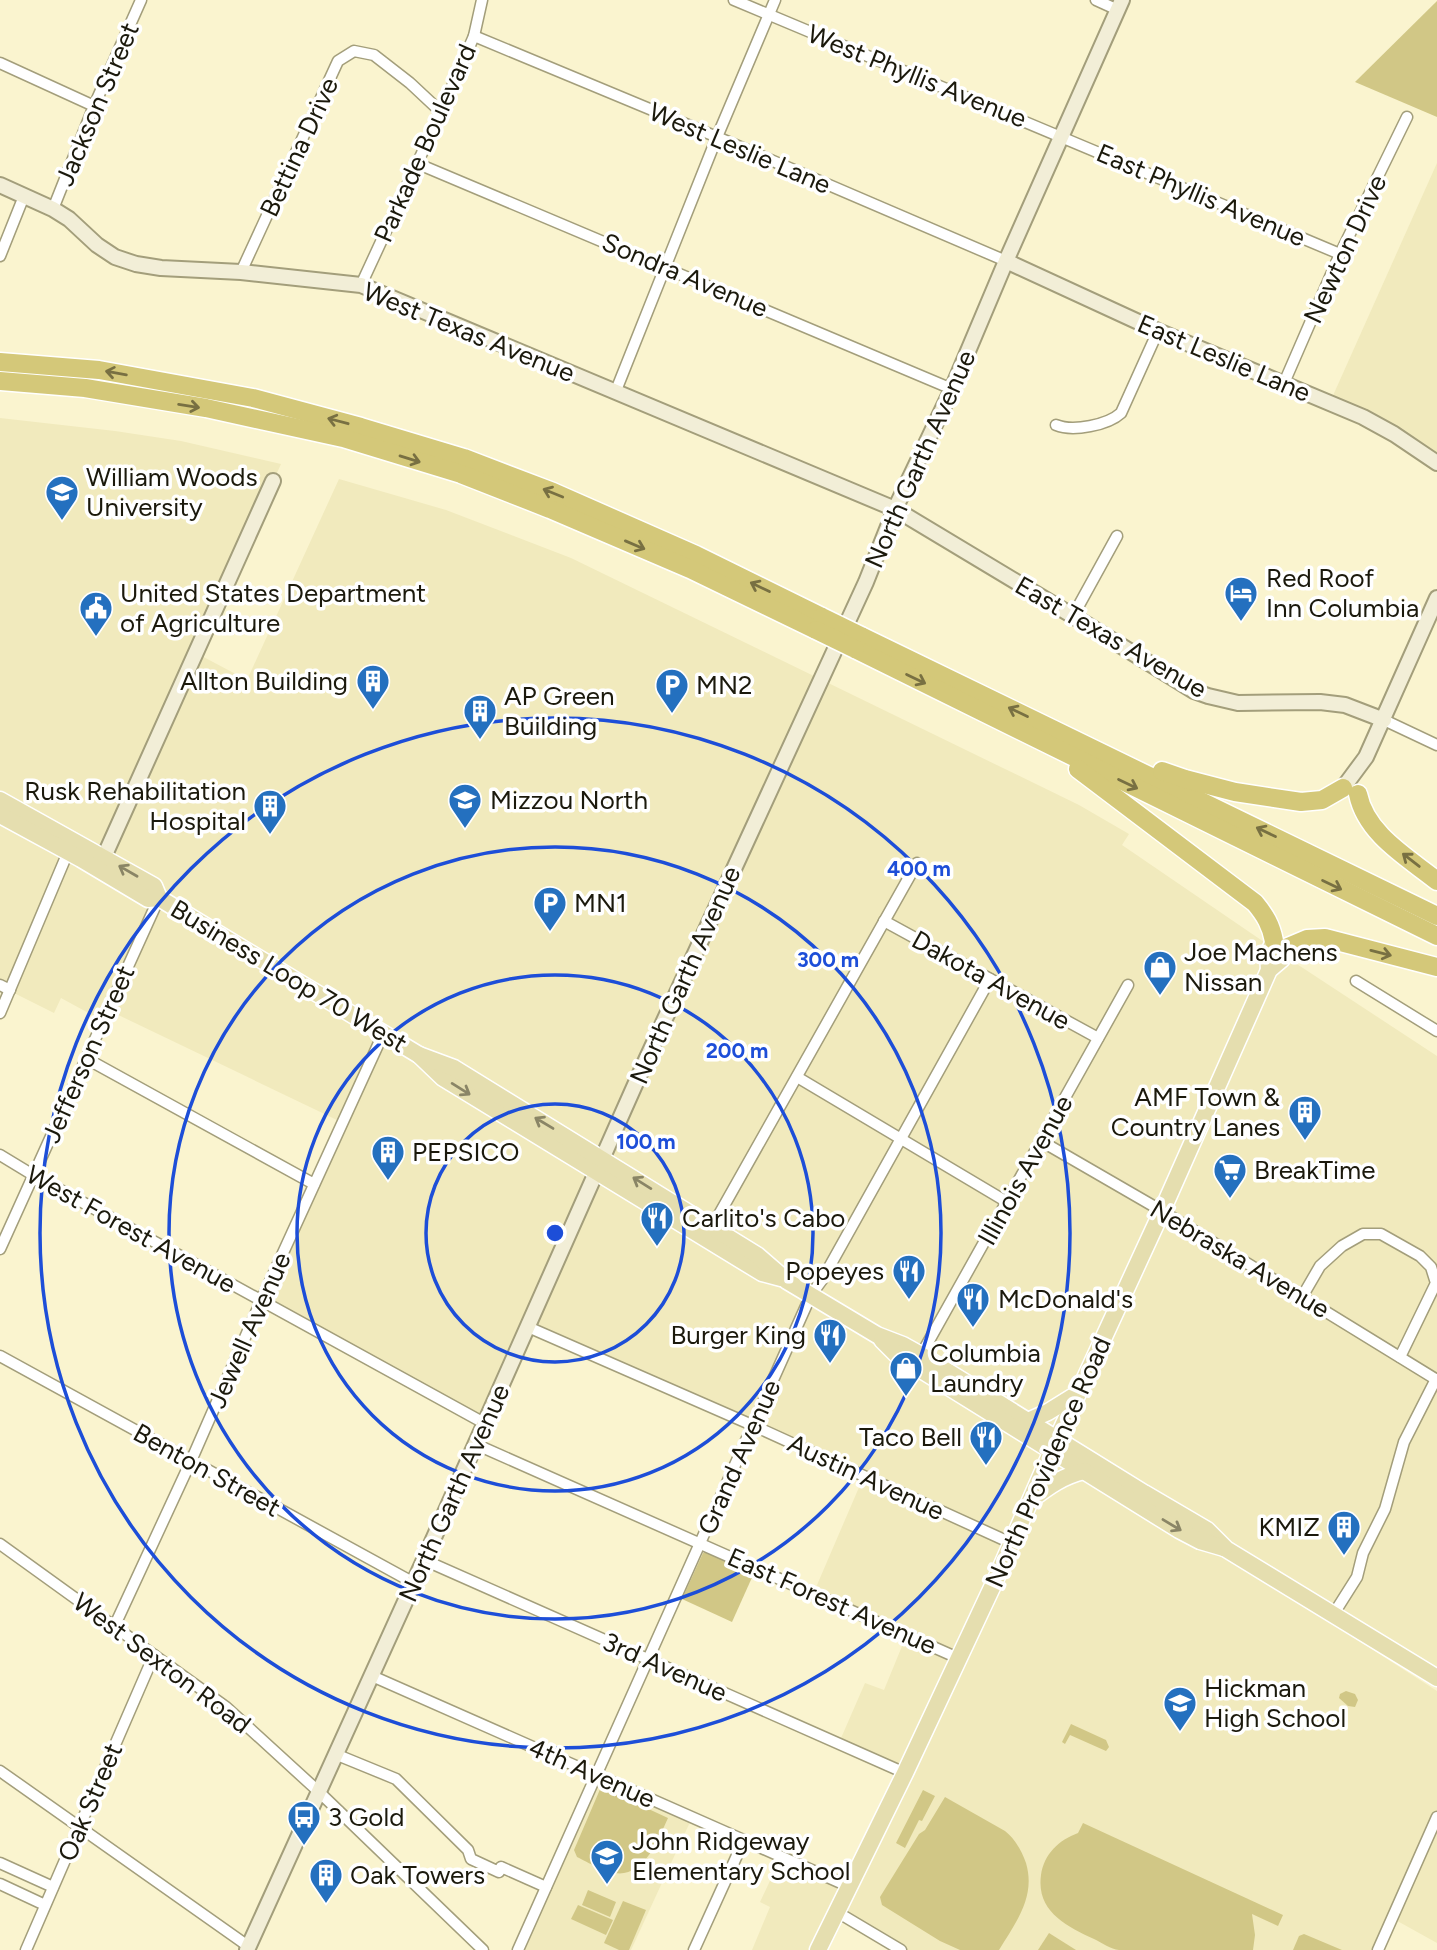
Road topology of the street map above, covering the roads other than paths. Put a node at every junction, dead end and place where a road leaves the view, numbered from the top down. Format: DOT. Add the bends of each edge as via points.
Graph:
graph roads {
  1 [pos="482,0"];
  2 [pos="734,0"];
  3 [pos="775,0"];
  4 [pos="1096,0"];
  5 [pos="137,1"];
  6 [pos="1120,5"];
  7 [pos="769,15"];
  8 [pos="474,36"];
  9 [pos="0,63"];
  10 [pos="93,106"];
  11 [pos="441,112"];
  12 [pos="1407,117"];
  13 [pos="1061,136"];
  14 [pos="717,137"];
  15 [pos="416,163"];
  16 [pos="0,185"];
  17 [pos="23,196"];
  18 [pos="53,209"];
  19 [pos="1340,254"];
  20 [pos="0,256"];
  21 [pos="1006,261"];
  22 [pos="665,267"];
  23 [pos="241,272"];
  24 [pos="360,285"];
  25 [pos="1158,331"];
  26 [pos="0,362"];
  27 [pos="0,381"];
  28 [pos="1284,383"];
  29 [pos="952,389"];
  30 [pos="615,393"];
  31 [pos="1056,425"];
  32 [pos="1437,463"];
  33 [pos="273,481"];
  34 [pos="895,509"];
  35 [pos="1117,536"];
  36 [pos="1437,598"];
  37 [pos="1073,616"];
  38 [pos="819,623"];
  39 [pos="858,642"];
  40 [pos="1384,720"];
  41 [pos="1080,741"];
  42 [pos="1045,743"];
  43 [pos="1437,745"];
  44 [pos="1351,791"];
  45 [pos="0,800"];
  46 [pos="0,814"];
  47 [pos="68,852"];
  48 [pos="101,863"];
  49 [pos="917,863"];
  50 [pos="1437,881"];
  51 [pos="159,898"];
  52 [pos="1437,916"];
  53 [pos="884,921"];
  54 [pos="1437,936"];
  55 [pos="1281,944"];
  56 [pos="1437,967"];
  57 [pos="990,979"];
  58 [pos="1356,981"];
  59 [pos="0,985"];
  60 [pos="1128,985"];
  61 [pos="10,990"];
  62 [pos="0,1013"];
  63 [pos="1437,1031"];
  64 [pos="383,1034"];
  65 [pos="1098,1038"];
  66 [pos="87,1059"];
  67 [pos="797,1077"];
  68 [pos="901,1139"];
  69 [pos="1041,1141"];
  70 [pos="0,1154"];
  71 [pos="599,1165"];
  72 [pos="33,1175"];
  73 [pos="314,1184"];
  74 [pos="1007,1202"];
  75 [pos="1162,1211"];
  76 [pos="712,1227"];
  77 [pos="0,1249"];
  78 [pos="784,1279"];
  79 [pos="811,1295"];
  80 [pos="1302,1297"];
  81 [pos="261,1301"];
  82 [pos="528,1327"];
  83 [pos="877,1335"];
  84 [pos="921,1355"];
  85 [pos="0,1356"];
  86 [pos="1400,1357"];
  87 [pos="1437,1379"];
  88 [pos="1077,1394"];
  89 [pos="1028,1420"];
  90 [pos="484,1423"];
  91 [pos="752,1425"];
  92 [pos="475,1444"];
  93 [pos="1054,1444"];
  94 [pos="191,1461"];
  95 [pos="1084,1471"];
  96 [pos="1030,1500"];
  97 [pos="700,1543"];
  98 [pos="1011,1543"];
  99 [pos="0,1544"];
  100 [pos="1226,1549"];
  101 [pos="424,1560"];
  102 [pos="414,1583"];
  103 [pos="1333,1615"];
  104 [pos="115,1625"];
  105 [pos="154,1655"];
  106 [pos="958,1658"];
  107 [pos="647,1659"];
  108 [pos="372,1676"];
  109 [pos="1437,1678"];
  110 [pos="335,1755"];
  111 [pos="0,1771"];
  112 [pos="905,1773"];
  113 [pos="596,1775"];
  114 [pos="318,1791"];
  115 [pos="1437,1817"];
  116 [pos="79,1826"];
  117 [pos="744,1840"];
  118 [pos="0,1863"];
  119 [pos="0,1884"];
  120 [pos="53,1887"];
  121 [pos="546,1887"];
  122 [pos="850,1887"];
  123 [pos="45,1905"];
  124 [pos="837,1912"];
  125 [pos="472,1939"];
  126 [pos="247,1948"];
  127 [pos="26,1950"];
  128 [pos="467,1950"];
  129 [pos="483,1950"];
  130 [pos="518,1950"];
  131 [pos="694,1950"];
  132 [pos="818,1950"];
  133 [pos="901,1950"];
  134 [pos="1378,1950"];
  1 -- 8 [label="street, Parkade Boulevard"];
  2 -- 7 [label="street, West Phyllis Avenue"];
  3 -- 7 [label="street"];
  4 -- 6 [label="street"];
  5 -- 10 [label="street, Jackson Street"];
  6 -- 13 [label="street, North Garth Avenue"];
  7 -- 13 [label="street, West Phyllis Avenue"];
  7 -- 14 [label="street"];
  8 -- 11 [label="street, Parkade Boulevard"];
  8 -- 14 [label="street, West Leslie Lane"];
  9 -- 10 [label="street"];
  10 -- 18 [label="street, Jackson Street"];
  11 -- 15 [label="street, Parkade Boulevard"];
  11 -- 23 [label="street, Bettina Drive" via="374,55 354,51 338,61"];
  12 -- 19 [label="street, Newton Drive"];
  13 -- 19 [label="street, East Phyllis Avenue"];
  13 -- 21 [label="street, North Garth Avenue"];
  14 -- 21 [label="street, West Leslie Lane"];
  14 -- 22 [label="street"];
  15 -- 22 [label="street, Sondra Avenue"];
  15 -- 24 [label="street, Parkade Boulevard"];
  16 -- 17 [label="street, West Texas Avenue"];
  17 -- 18 [label="street, West Texas Avenue"];
  17 -- 20 [label="street"];
  18 -- 23 [label="street, West Texas Avenue" via="115,257 161,268"];
  19 -- 28 [label="street, Newton Drive"];
  21 -- 25 [label="street, East Leslie Lane"];
  21 -- 29 [label="street, North Garth Avenue"];
  22 -- 29 [label="street, Sondra Avenue"];
  22 -- 30 [label="street"];
  23 -- 24 [label="street, West Texas Avenue"];
  24 -- 30 [label="street, West Texas Avenue"];
  25 -- 28 [label="street, East Leslie Lane"];
  25 -- 31 [label="street" via="1115,419 1074,429"];
  38 -- 26 [label="highway, one-way" via="696,555 464,458 253,398 99,370"];
  27 -- 38 [label="highway, one-way" via="85,388 206,408 343,438 461,474"];
  28 -- 32 [label="street, East Leslie Lane" via="1363,417"];
  29 -- 34 [label="street, North Garth Avenue"];
  30 -- 34 [label="street, West Texas Avenue"];
  33 -- 48 [label="street"];
  34 -- 37 [label="street, East Texas Avenue"];
  34 -- 71 [label="street, North Garth Avenue" via="866,582"];
  35 -- 37 [label="street"];
  36 -- 40 [label="street"];
  37 -- 40 [label="street, East Texas Avenue" via="1208,696 1238,703 1345,705"];
  38 -- 39 [label="highway, bridge"];
  41 -- 39 [label="highway, one-way"];
  39 -- 42 [label="highway, one-way"];
  40 -- 43 [label="street"];
  40 -- 44 [label="street"];
  41 -- 44 [label="highway" via="1236,792 1301,802"];
  52 -- 41 [label="highway, one-way"];
  42 -- 54 [label="highway, one-way"];
  42 -- 55 [label="highway" via="1255,903"];
  50 -- 44 [label="highway, one-way" via="1384,839"];
  45 -- 48 [label="main road, Business Loop 70 West"];
  46 -- 47 [label="main road, Business Loop 70 West"];
  47 -- 48 [label="main road, Business Loop 70 West"];
  47 -- 61 [label="street"];
  48 -- 51 [label="main road, Business Loop 70 West" via="148,899"];
  49 -- 53 [label="street"];
  51 -- 64 [label="main road, Business Loop 70 West"];
  51 -- 66 [label="street, Jefferson Street"];
  53 -- 57 [label="street, Dakota Avenue"];
  53 -- 67 [label="street"];
  55 -- 56 [label="highway, one-way" via="1325,938"];
  55 -- 75 [label="main road, North Providence Road" via="1268,954 1269,970"];
  57 -- 65 [label="street, Dakota Avenue"];
  57 -- 68 [label="street, Grand Avenue"];
  58 -- 63 [label="street"];
  59 -- 61 [label="street"];
  60 -- 65 [label="street, Illinois Avenue"];
  61 -- 62 [label="street"];
  64 -- 71 [label="main road, Business Loop 70 West" via="419,1055 443,1078"];
  64 -- 73 [label="street, Jewell Avenue"];
  65 -- 69 [label="street, Illinois Avenue"];
  66 -- 72 [label="street, Jefferson Street"];
  66 -- 73 [label="street"];
  67 -- 68 [label="street"];
  67 -- 76 [label="street"];
  68 -- 74 [label="street"];
  68 -- 79 [label="street, Grand Avenue"];
  69 -- 74 [label="street, Illinois Avenue"];
  69 -- 75 [label="street, Nebraska Avenue"];
  70 -- 72 [label="street, West Forest Avenue"];
  76 -- 71 [label="main road, one-way"];
  71 -- 78 [label="main road" via="762,1272"];
  71 -- 82 [label="street, North Garth Avenue"];
  72 -- 77 [label="street, Jefferson Street"];
  72 -- 81 [label="street, West Forest Avenue"];
  73 -- 81 [label="street, Jewell Avenue"];
  74 -- 84 [label="street, Illinois Avenue"];
  75 -- 80 [label="street, Nebraska Avenue"];
  75 -- 88 [label="main road, North Providence Road"];
  76 -- 78 [label="main road" via="766,1261"];
  78 -- 79 [label="main road"];
  79 -- 83 [label="main road"];
  79 -- 91 [label="street, Grand Avenue"];
  80 -- 86 [label="street, Nebraska Avenue"];
  80 -- 86 [label="street" via="1320,1266 1363,1234 1381,1234 1420,1256 1431,1267 1436,1283"];
  81 -- 90 [label="street, West Forest Avenue"];
  81 -- 94 [label="street, Jewell Avenue"];
  82 -- 90 [label="street, North Garth Avenue"];
  82 -- 91 [label="street, Austin Avenue"];
  83 -- 84 [label="main road"];
  83 -- 93 [label="main road" via="897,1355"];
  84 -- 89 [label="main road"];
  85 -- 94 [label="street, Benton Street"];
  86 -- 87 [label="street, Nebraska Avenue"];
  87 -- 103 [label="street" via="1404,1442 1385,1509 1363,1553 1357,1577"];
  88 -- 89 [label="main road"];
  88 -- 93 [label="main road, North Providence Road"];
  89 -- 93 [label="main road"];
  90 -- 92 [label="street, North Garth Avenue"];
  91 -- 97 [label="street, Grand Avenue"];
  91 -- 98 [label="street, Austin Avenue"];
  92 -- 97 [label="street, East Forest Avenue"];
  92 -- 101 [label="street, North Garth Avenue"];
  93 -- 95 [label="main road"];
  93 -- 96 [label="main road, North Providence Road"];
  93 -- 100 [label="main road" via="1207,1530"];
  94 -- 102 [label="street, Benton Street"];
  94 -- 104 [label="street, Jewell Avenue"];
  95 -- 96 [label="main road" via="1059,1479"];
  95 -- 100 [label="main road, one-way" via="1179,1530"];
  96 -- 98 [label="main road, North Providence Road"];
  97 -- 106 [label="street, East Forest Avenue"];
  97 -- 107 [label="street, Grand Avenue"];
  98 -- 106 [label="main road, North Providence Road"];
  99 -- 104 [label="street, West Sexton Road"];
  100 -- 103 [label="main road"];
  101 -- 102 [label="street, North Garth Avenue"];
  101 -- 107 [label="street, 3rd Avenue"];
  102 -- 108 [label="street, North Garth Avenue"];
  103 -- 109 [label="main road"];
  104 -- 105 [label="street, West Sexton Road"];
  105 -- 114 [label="street, West Sexton Road" via="226,1707"];
  105 -- 116 [label="street, Oak Street"];
  106 -- 112 [label="main road, North Providence Road"];
  107 -- 112 [label="street, 3rd Avenue"];
  107 -- 113 [label="street, Grand Avenue"];
  108 -- 110 [label="street, North Garth Avenue"];
  108 -- 113 [label="street, 4th Avenue"];
  110 -- 114 [label="street, North Garth Avenue"];
  110 -- 121 [label="street" via="396,1779 468,1850 471,1859"];
  111 -- 116 [label="street"];
  112 -- 122 [label="main road, North Providence Road"];
  113 -- 117 [label="street, 4th Avenue"];
  113 -- 121 [label="street, Grand Avenue"];
  114 -- 125 [label="street, West Sexton Road"];
  114 -- 126 [label="street, North Garth Avenue"];
  115 -- 134 [label="street"];
  116 -- 120 [label="street, Oak Street"];
  116 -- 126 [label="street"];
  117 -- 122 [label="street, 4th Avenue"];
  117 -- 131 [label="street"];
  118 -- 120 [label="street"];
  119 -- 123 [label="street"];
  120 -- 123 [label="street, Oak Street"];
  121 -- 130 [label="street, Grand Avenue"];
  122 -- 124 [label="main road, North Providence Road"];
  123 -- 127 [label="street, Oak Street"];
  124 -- 132 [label="main road, North Providence Road"];
  124 -- 133 [label="street"];
  125 -- 128 [label="street"];
  125 -- 129 [label="street, West Sexton Road"];
}
